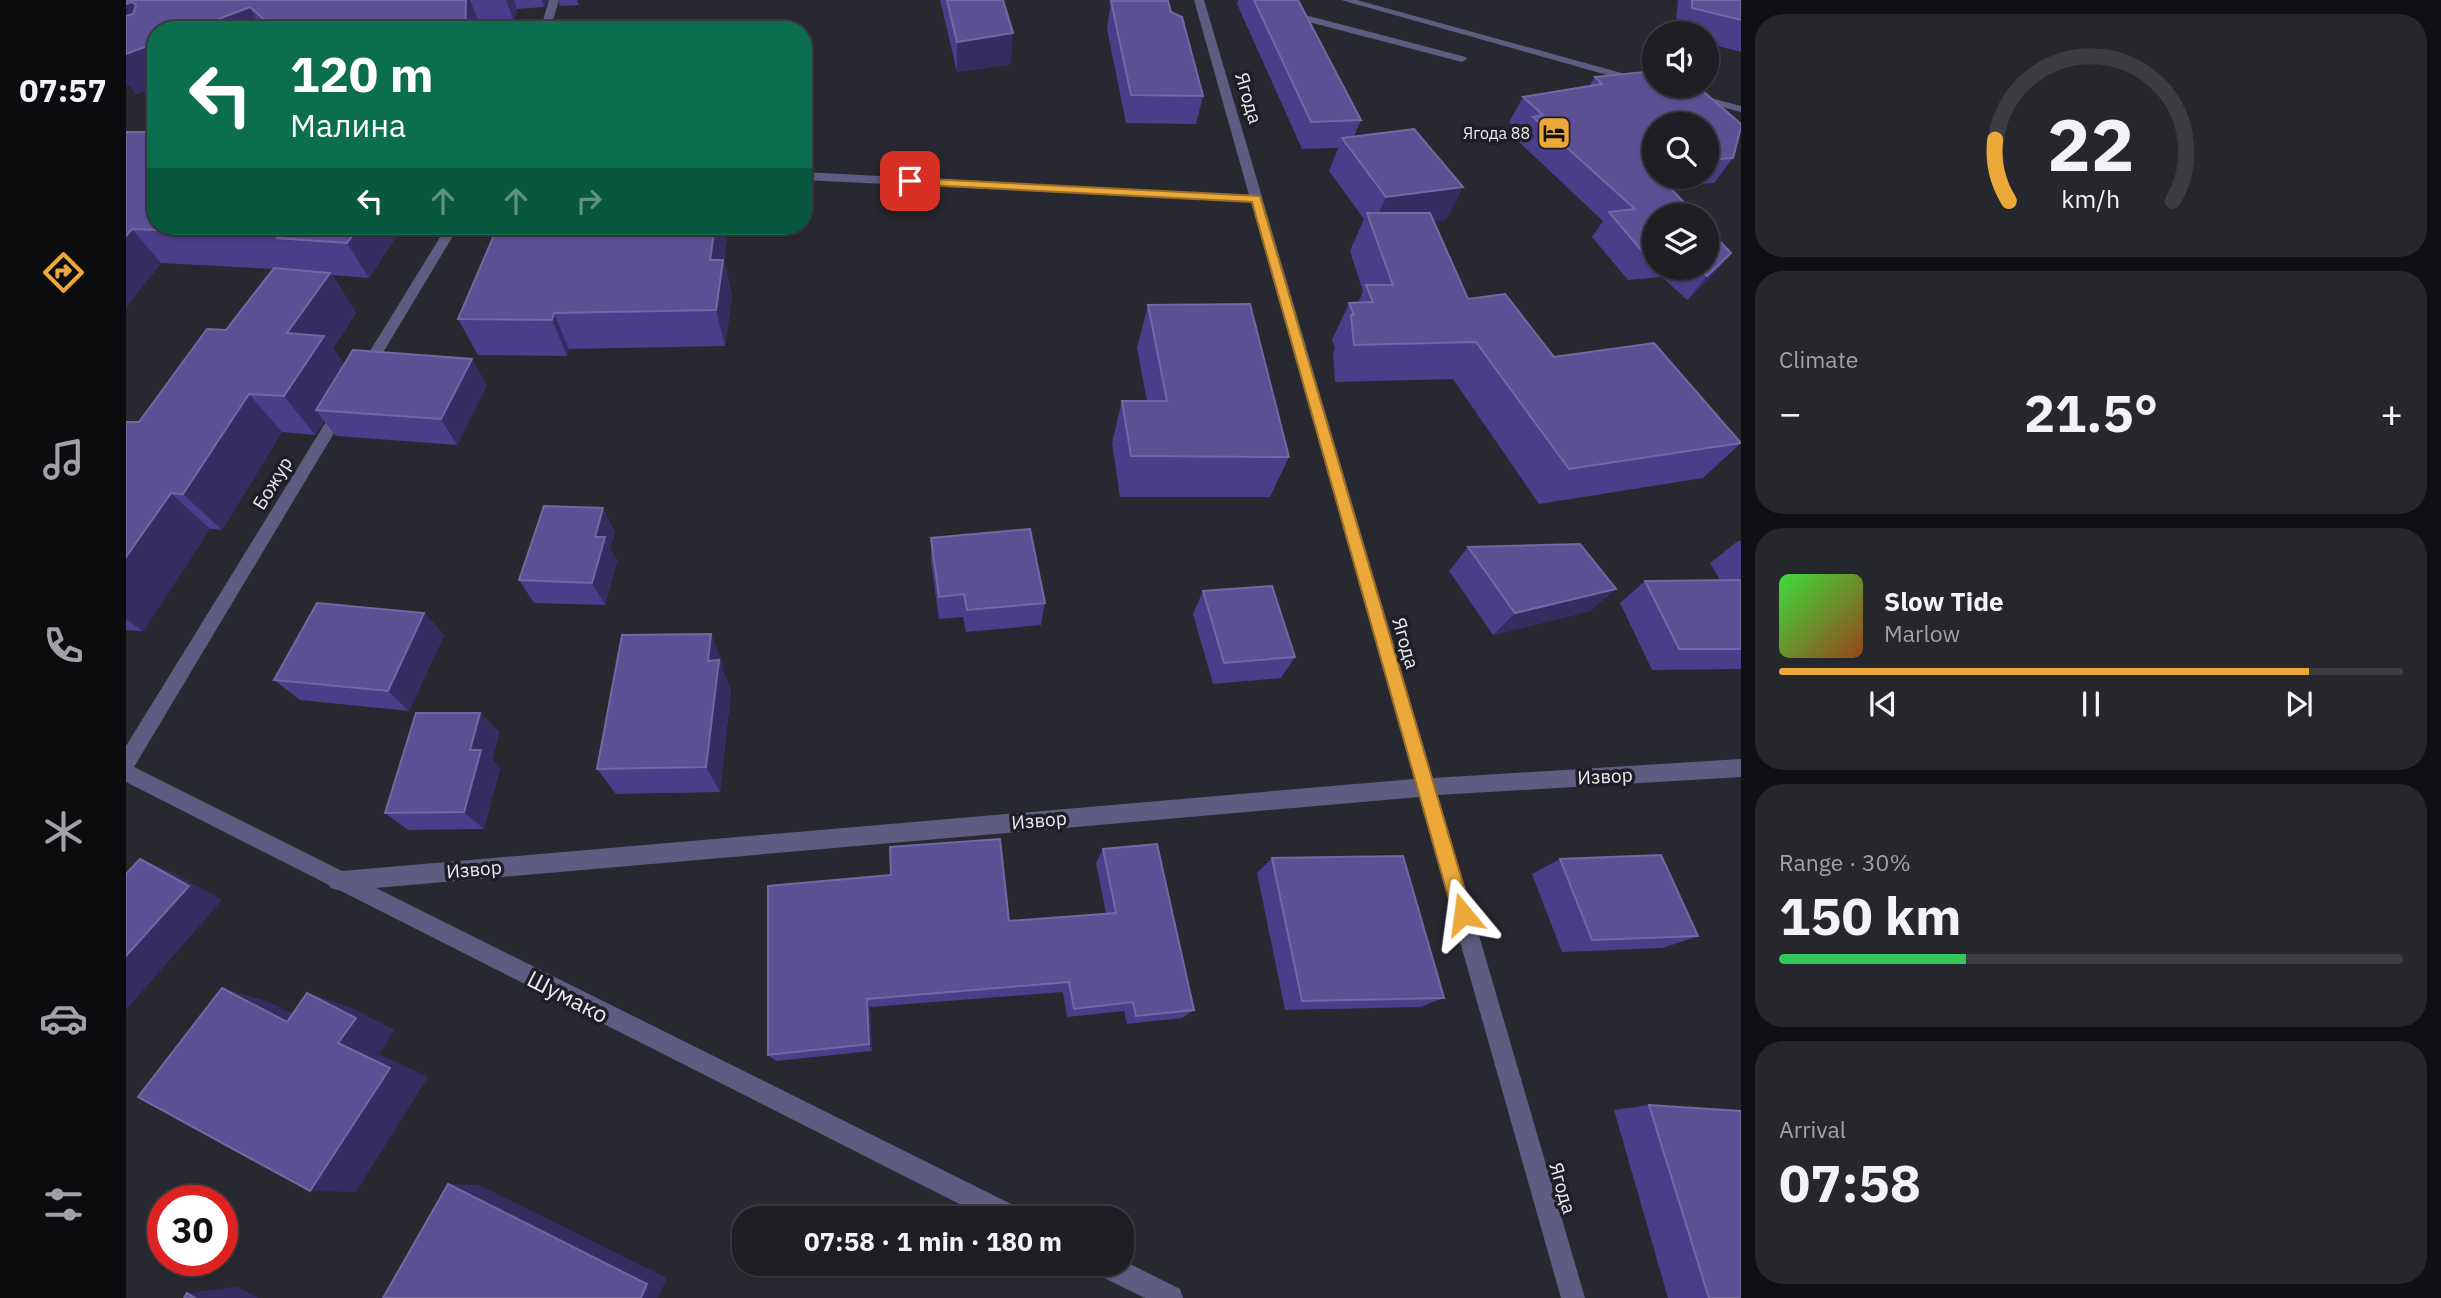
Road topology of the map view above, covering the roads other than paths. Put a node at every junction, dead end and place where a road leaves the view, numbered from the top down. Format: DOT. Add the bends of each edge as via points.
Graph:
graph roads {
  1 [pos="554,0"];
  2 [pos="1199,0"];
  3 [pos="1346,0"];
  4 [pos="1276,10"];
  5 [pos="548,21"];
  6 [pos="1462,58"];
  7 [pos="1642,82"];
  8 [pos="1702,98"];
  9 [pos="1741,109"];
  10 [pos="812,176"];
  11 [pos="1256,199"];
  12 [pos="448,235"];
  13 [pos="126,763"];
  14 [pos="1741,768"];
  15 [pos="126,772"];
  16 [pos="1426,786"];
  17 [pos="338,881"];
  18 [pos="988,1206"];
  19 [pos="1126,1276"];
  20 [pos="1171,1298"];
  21 [pos="1573,1298"];
  1 -- 5 [label="street"];
  2 -- 11 [label="street, Ягода"];
  3 -- 7 [label="street"];
  4 -- 6 [label="street"];
  8 -- 9 [label="street"];
  10 -- 11 [label="street"];
  11 -- 16 [label="street, Ягода"];
  12 -- 13 [label="street, Божур"];
  14 -- 16 [label="street, Извор"];
  15 -- 17 [label="street, Шумако"];
  16 -- 17 [label="street, Извор"];
  16 -- 21 [label="street, Ягода"];
  17 -- 18 [label="street, Шумако"];
  19 -- 20 [label="street"];
}
